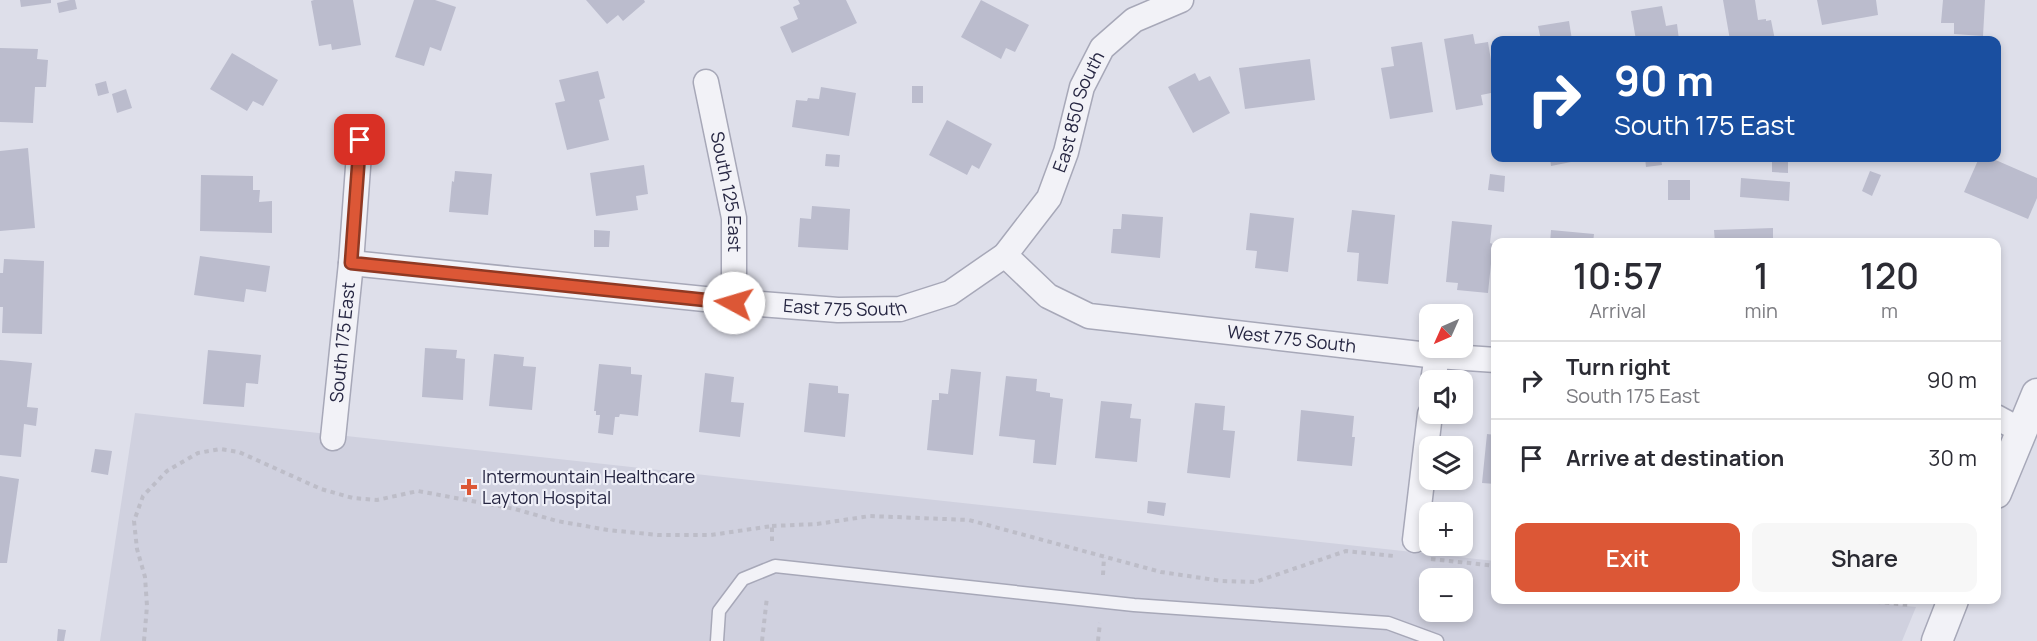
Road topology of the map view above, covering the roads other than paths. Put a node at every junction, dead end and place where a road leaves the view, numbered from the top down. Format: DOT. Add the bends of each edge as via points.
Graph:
graph roads {
  1 [pos="1181,0"];
  2 [pos="706,82"];
  3 [pos="360,140"];
  4 [pos="1005,255"];
  5 [pos="351,263"];
  6 [pos="734,303"];
  7 [pos="1419,354"];
  8 [pos="1466,358"];
  9 [pos="1491,360"];
  10 [pos="2037,394"];
  11 [pos="1429,424"];
  12 [pos="2009,424"];
  13 [pos="333,438"];
  14 [pos="2001,466"];
  15 [pos="1415,552"];
  16 [pos="1951,604"];
  17 [pos="717,641"];
  18 [pos="1437,641"];
  19 [pos="1937,641"];
  1 -- 4 [label="street, East 850 South" via="1134,20 1102,48 1082,87 1066,152 1049,198"];
  2 -- 6 [label="street, South 125 East" via="734,218"];
  3 -- 5 [label="street, South 175 East"];
  4 -- 6 [label="street, East 775 South" via="950,293 900,309 838,310"];
  4 -- 7 [label="street, West 775 South" via="1048,296 1089,316"];
  5 -- 6 [label="street, East 775 South"];
  5 -- 13 [label="street, South 175 East"];
  8 -- 9 [label="street, West 775 South"];
  10 -- 12 [label="street"];
  11 -- 15 [label="street"];
  12 -- 14 [label="street"];
  16 -- 19 [label="street"];
  17 -- 18 [label="lane" via="719,611 743,579 775,566 1134,605 1388,623"];
}
